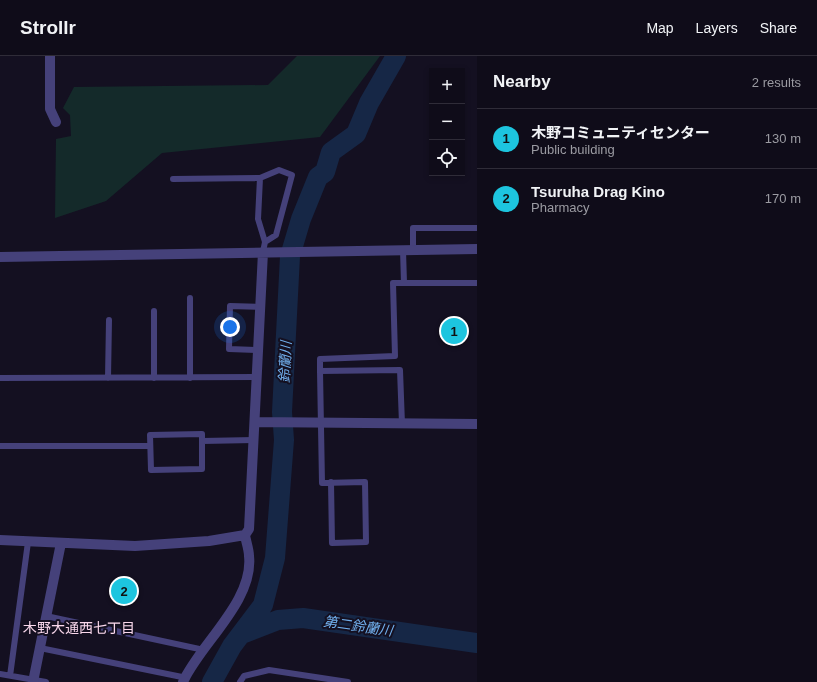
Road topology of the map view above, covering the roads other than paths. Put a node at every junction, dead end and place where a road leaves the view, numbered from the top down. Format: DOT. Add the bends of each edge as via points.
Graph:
graph roads {
  1 [pos="50,56"];
  2 [pos="56,122"];
  3 [pos="260,178"];
  4 [pos="173,179"];
  5 [pos="477,228"];
  6 [pos="265,242"];
  7 [pos="477,249"];
  8 [pos="408,250"];
  9 [pos="263,252"];
  10 [pos="0,257"];
  11 [pos="404,283"];
  12 [pos="477,283"];
  13 [pos="190,298"];
  14 [pos="261,307"];
  15 [pos="154,311"];
  16 [pos="109,320"];
  17 [pos="258,350"];
  18 [pos="320,371"];
  19 [pos="257,377"];
  20 [pos="0,378"];
  21 [pos="108,378"];
  22 [pos="154,378"];
  23 [pos="190,378"];
  24 [pos="255,422"];
  25 [pos="321,423"];
  26 [pos="402,424"];
  27 [pos="477,424"];
  28 [pos="254,440"];
  29 [pos="202,441"];
  30 [pos="0,446"];
  31 [pos="150,446"];
  32 [pos="331,482"];
  33 [pos="244,535"];
  34 [pos="0,540"];
  35 [pos="28,542"];
  36 [pos="61,543"];
  37 [pos="46,616"];
  38 [pos="40,648"];
  39 [pos="204,650"];
  40 [pos="0,674"];
  41 [pos="10,676"];
  42 [pos="183,679"];
  43 [pos="33,681"];
  44 [pos="46,682"];
  45 [pos="240,682"];
  46 [pos="348,682"];
  1 -- 2 [label="street" via="50,109"];
  3 -- 4 [label="lane"];
  3 -- 6 [label="lane" via="258,219"];
  3 -- 6 [label="lane" via="279,170 292,175 276,235"];
  5 -- 8 [label="lane" via="413,228"];
  6 -- 9 [label="lane"];
  7 -- 8 [label="street"];
  8 -- 9 [label="street"];
  8 -- 11 [label="lane"];
  9 -- 10 [label="street"];
  9 -- 14 [label="street"];
  11 -- 12 [label="lane"];
  11 -- 18 [label="lane" via="393,283 396,356 320,358"];
  13 -- 23 [label="lane"];
  14 -- 17 [label="street"];
  14 -- 17 [label="lane" via="230,306 229,349"];
  15 -- 22 [label="lane"];
  16 -- 21 [label="lane"];
  17 -- 19 [label="street"];
  18 -- 25 [label="lane"];
  18 -- 26 [label="lane" via="400,370"];
  19 -- 23 [label="lane"];
  19 -- 24 [label="street"];
  20 -- 21 [label="lane"];
  21 -- 22 [label="lane"];
  22 -- 23 [label="lane"];
  24 -- 25 [label="street"];
  24 -- 28 [label="street"];
  25 -- 26 [label="street"];
  25 -- 32 [label="lane" via="322,483"];
  26 -- 27 [label="street"];
  28 -- 29 [label="lane"];
  28 -- 33 [label="street" via="249,529"];
  29 -- 31 [label="lane" via="202,434 150,435"];
  29 -- 31 [label="lane" via="202,469 151,470"];
  30 -- 31 [label="lane"];
  32 -- 32 [label="lane" via="365,482 366,542 332,543"];
  33 -- 36 [label="street" via="209,541 135,546"];
  33 -- 39 [label="street" via="249,557 242,592"];
  34 -- 35 [label="street"];
  35 -- 36 [label="street"];
  35 -- 41 [label="lane"];
  36 -- 37 [label="street"];
  37 -- 38 [label="street"];
  37 -- 39 [label="lane"];
  38 -- 42 [label="lane"];
  38 -- 43 [label="street"];
  39 -- 42 [label="street"];
  40 -- 41 [label="lane"];
  41 -- 43 [label="lane"];
  43 -- 44 [label="lane"];
  45 -- 46 [label="lane" via="244,676 269,670"];
}
